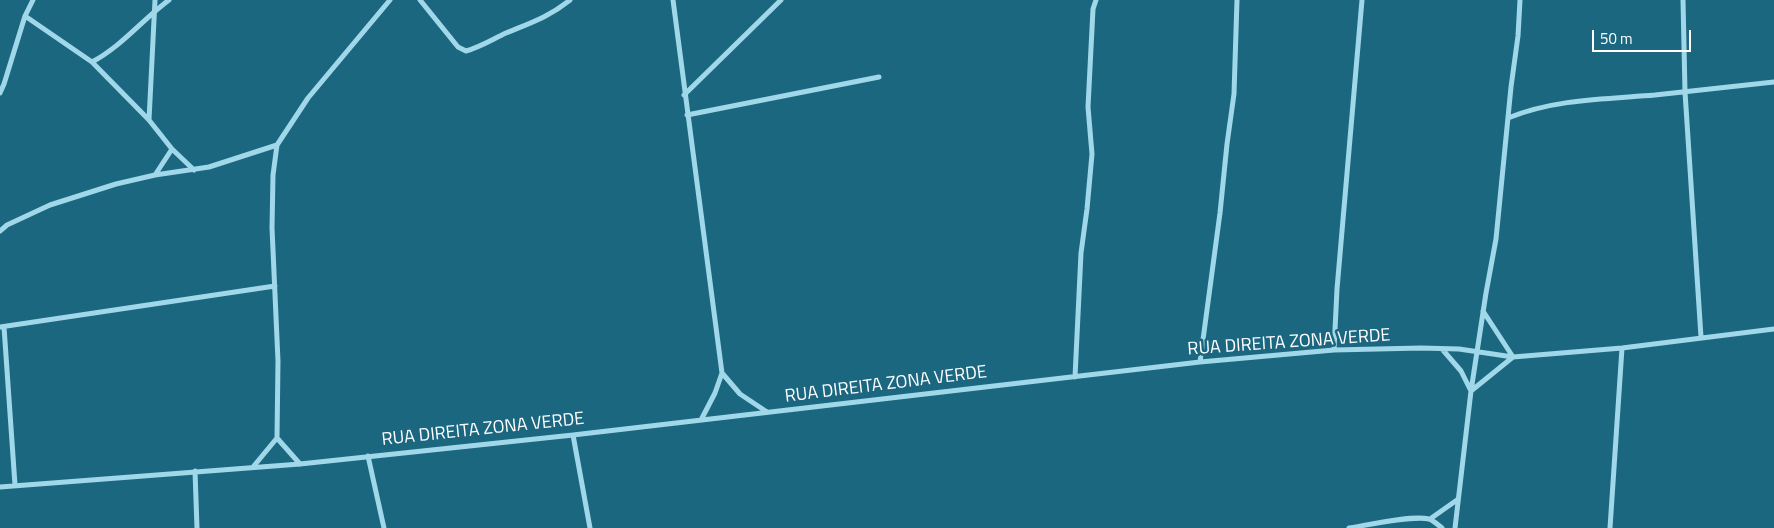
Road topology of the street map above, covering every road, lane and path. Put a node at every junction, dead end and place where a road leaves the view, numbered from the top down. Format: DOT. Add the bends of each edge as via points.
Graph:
graph roads {
  1 [pos="33,0"];
  2 [pos="155,0"];
  3 [pos="169,0"];
  4 [pos="390,0"];
  5 [pos="420,0"];
  6 [pos="570,0"];
  7 [pos="673,0"];
  8 [pos="781,0"];
  9 [pos="1096,0"];
  10 [pos="1237,0"];
  11 [pos="1362,0"];
  12 [pos="1520,0"];
  13 [pos="1683,0"];
  14 [pos="155,11"];
  15 [pos="25,16"];
  16 [pos="92,62"];
  17 [pos="879,77"];
  18 [pos="1774,82"];
  19 [pos="1685,92"];
  20 [pos="0,93"];
  21 [pos="684,94"];
  22 [pos="687,115"];
  23 [pos="1508,118"];
  24 [pos="148,120"];
  25 [pos="277,145"];
  26 [pos="172,149"];
  27 [pos="194,170"];
  28 [pos="155,175"];
  29 [pos="0,231"];
  30 [pos="275,286"];
  31 [pos="1483,311"];
  32 [pos="2,327"];
  33 [pos="1774,329"];
  34 [pos="1701,337"];
  35 [pos="1622,348"];
  36 [pos="1442,349"];
  37 [pos="1334,350"];
  38 [pos="1477,352"];
  39 [pos="1513,357"];
  40 [pos="1200,362"];
  41 [pos="722,373"];
  42 [pos="1075,376"];
  43 [pos="1471,390"];
  44 [pos="767,412"];
  45 [pos="700,420"];
  46 [pos="573,435"];
  47 [pos="276,438"];
  48 [pos="368,456"];
  49 [pos="300,464"];
  50 [pos="252,467"];
  51 [pos="195,471"];
  52 [pos="14,485"];
  53 [pos="0,486"];
  54 [pos="1457,500"];
  55 [pos="1430,519"];
  56 [pos="197,528"];
  57 [pos="384,528"];
  58 [pos="590,528"];
  59 [pos="1349,528"];
  60 [pos="1442,528"];
  61 [pos="1455,528"];
  62 [pos="1610,528"];
  1 -- 15 [label="street"];
  2 -- 14 [label="street"];
  3 -- 14 [label="street"];
  4 -- 25 [label="street" via="308,98"];
  5 -- 6 [label="street" via="458,47 466,51 536,22"];
  7 -- 21 [label="street"];
  8 -- 21 [label="street"];
  9 -- 42 [label="street" via="1088,107 1092,154 1081,253"];
  10 -- 40 [label="street" via="1234,94"];
  11 -- 37 [label="street"];
  12 -- 23 [label="street"];
  13 -- 19 [label="street"];
  14 -- 16 [label="street" via="123,42"];
  14 -- 24 [label="street"];
  15 -- 16 [label="street"];
  15 -- 20 [label="street"];
  16 -- 24 [label="street"];
  17 -- 22 [label="street"];
  18 -- 19 [label="street"];
  19 -- 23 [label="street" via="1562,103"];
  19 -- 34 [label="street"];
  21 -- 22 [label="street"];
  22 -- 41 [label="street"];
  23 -- 31 [label="street" via="1496,239"];
  24 -- 26 [label="street"];
  25 -- 27 [label="street"];
  25 -- 30 [label="street" via="272,175"];
  26 -- 27 [label="street"];
  26 -- 28 [label="street"];
  27 -- 28 [label="street"];
  28 -- 29 [label="street" via="50,205"];
  30 -- 32 [label="street"];
  30 -- 47 [label="street" via="278,361"];
  31 -- 38 [label="street"];
  31 -- 39 [label="street"];
  32 -- 52 [label="street"];
  33 -- 34 [label="street, RUA DIREITA ZONA VERDE"];
  34 -- 35 [label="street, RUA DIREITA ZONA VERDE"];
  35 -- 39 [label="street, RUA DIREITA ZONA VERDE"];
  35 -- 62 [label="street"];
  36 -- 37 [label="street, RUA DIREITA ZONA VERDE"];
  36 -- 38 [label="street, RUA DIREITA ZONA VERDE"];
  36 -- 43 [label="street" via="1461,371"];
  37 -- 40 [label="street, RUA DIREITA ZONA VERDE"];
  38 -- 39 [label="street, RUA DIREITA ZONA VERDE"];
  38 -- 43 [label="street"];
  39 -- 43 [label="street"];
  40 -- 42 [label="street, RUA DIREITA ZONA VERDE"];
  41 -- 44 [label="street" via="740,394"];
  41 -- 45 [label="street" via="715,394"];
  42 -- 44 [label="street, RUA DIREITA ZONA VERDE"];
  43 -- 54 [label="street"];
  44 -- 45 [label="street, RUA DIREITA ZONA VERDE"];
  45 -- 46 [label="street, RUA DIREITA ZONA VERDE"];
  46 -- 48 [label="street, RUA DIREITA ZONA VERDE"];
  46 -- 58 [label="street"];
  47 -- 49 [label="street"];
  47 -- 50 [label="street"];
  48 -- 49 [label="street, RUA DIREITA ZONA VERDE"];
  48 -- 57 [label="street"];
  49 -- 50 [label="street, RUA DIREITA ZONA VERDE"];
  50 -- 51 [label="street, RUA DIREITA ZONA VERDE"];
  51 -- 52 [label="street, RUA DIREITA ZONA VERDE"];
  51 -- 56 [label="street"];
  52 -- 53 [label="street, RUA DIREITA ZONA VERDE"];
  54 -- 55 [label="street"];
  54 -- 61 [label="street"];
  55 -- 59 [label="street"];
  55 -- 60 [label="street"];
}
